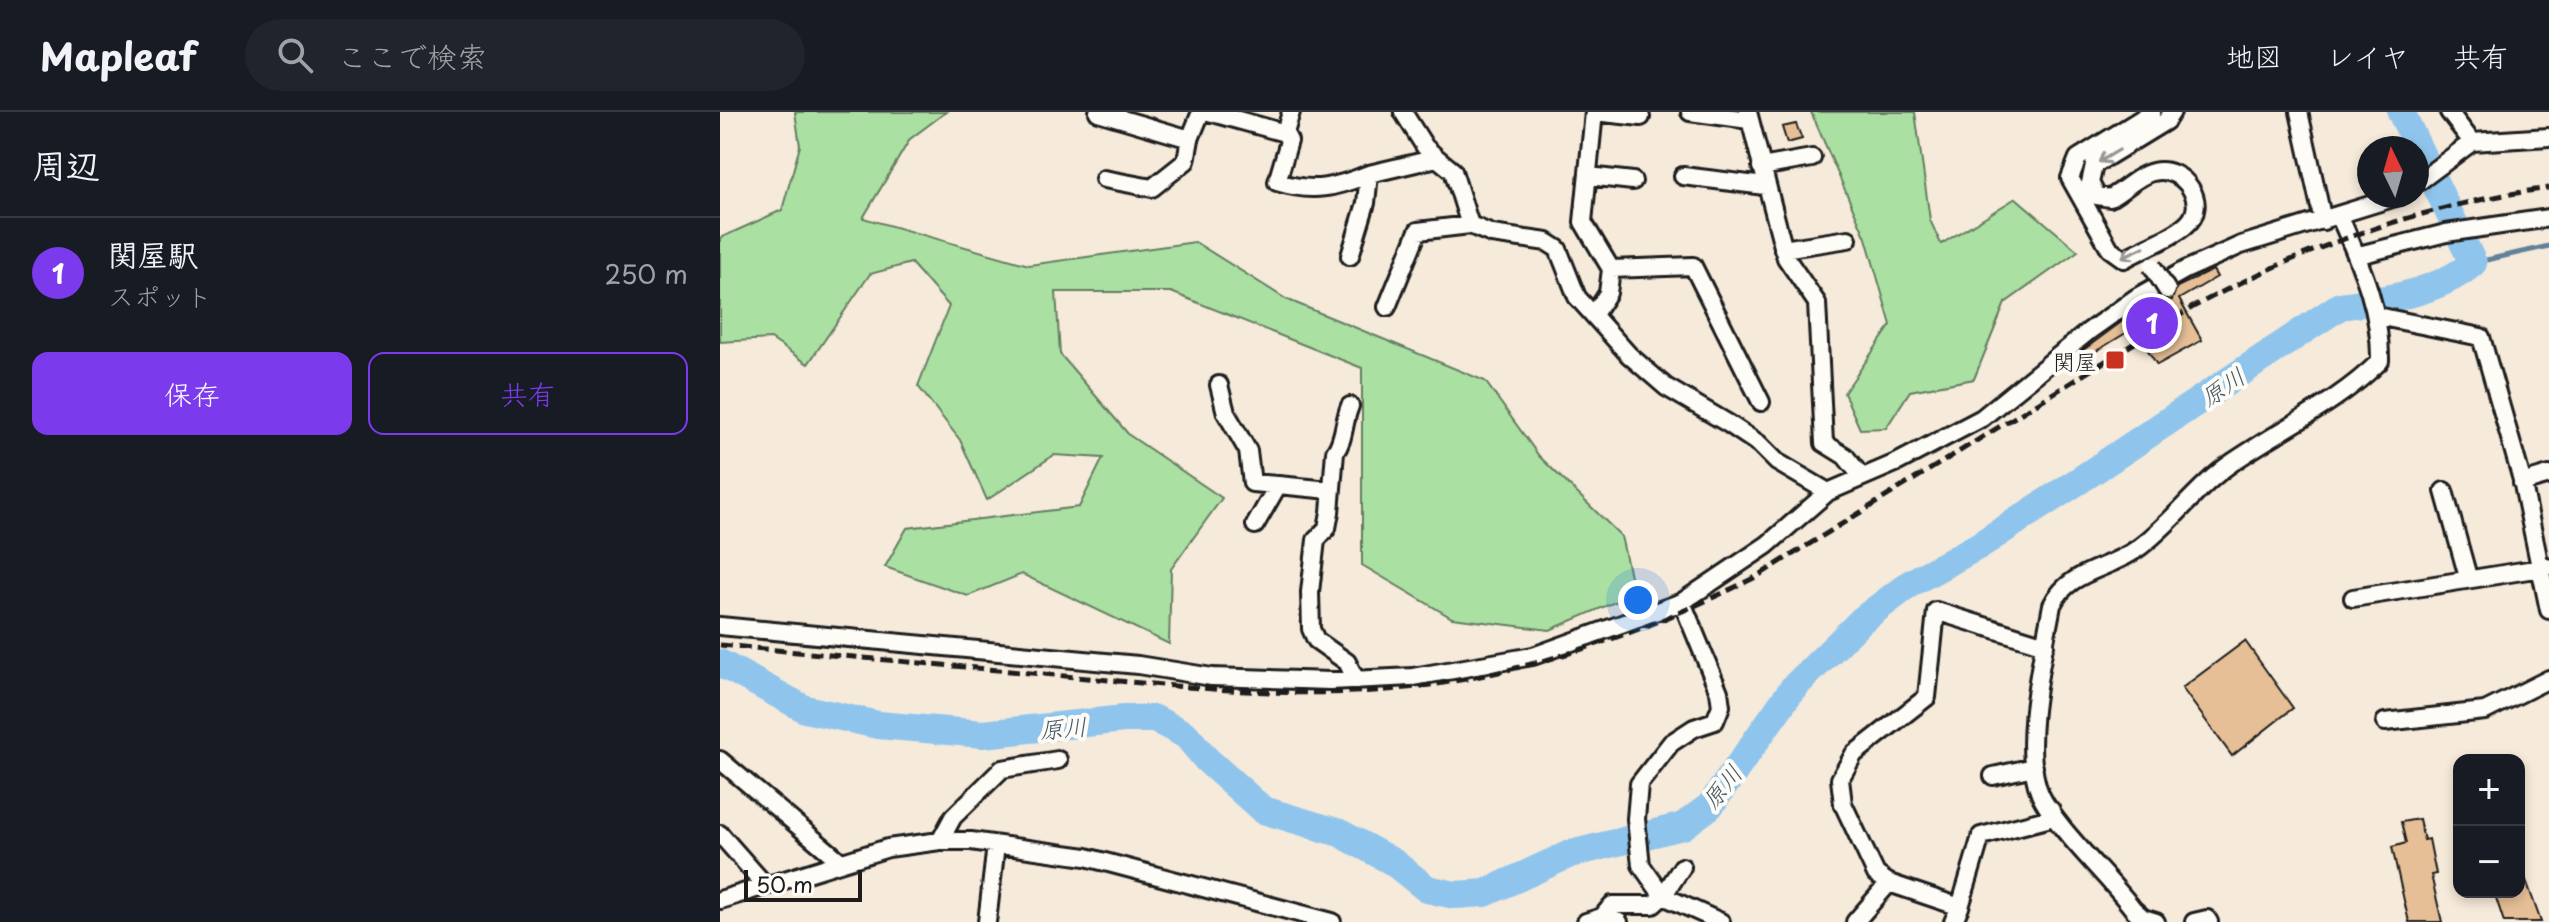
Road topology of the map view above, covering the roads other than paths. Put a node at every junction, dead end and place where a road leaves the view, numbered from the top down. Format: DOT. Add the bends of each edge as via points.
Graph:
graph roads {
  1 [pos="1098,112"];
  2 [pos="1201,112"];
  3 [pos="1209,112"];
  4 [pos="1291,112"];
  5 [pos="1403,112"];
  6 [pos="1690,112"];
  7 [pos="2152,112"];
  8 [pos="2172,112"];
  9 [pos="2299,112"];
  10 [pos="2449,112"];
  11 [pos="1748,116"];
  12 [pos="1641,117"];
  13 [pos="1285,133"];
  14 [pos="2549,137"];
  15 [pos="1190,139"];
  16 [pos="2472,142"];
  17 [pos="1437,158"];
  18 [pos="1812,158"];
  19 [pos="1761,167"];
  20 [pos="1369,174"];
  21 [pos="2429,174"];
  22 [pos="1588,176"];
  23 [pos="1683,176"];
  24 [pos="1104,179"];
  25 [pos="1633,181"];
  26 [pos="1765,186"];
  27 [pos="2365,208"];
  28 [pos="2340,217"];
  29 [pos="2549,218"];
  30 [pos="2323,221"];
  31 [pos="1470,225"];
  32 [pos="1848,239"];
  33 [pos="1783,249"];
  34 [pos="2359,255"];
  35 [pos="1350,256"];
  36 [pos="2152,266"];
  37 [pos="1611,269"];
  38 [pos="2167,290"];
  39 [pos="1387,307"];
  40 [pos="1595,313"];
  41 [pos="2377,316"];
  42 [pos="1219,385"];
  43 [pos="1761,402"];
  44 [pos="1350,406"];
  45 [pos="2549,475"];
  46 [pos="1861,476"];
  47 [pos="2522,483"];
  48 [pos="1278,485"];
  49 [pos="1330,490"];
  50 [pos="2444,491"];
  51 [pos="1828,492"];
  52 [pos="1255,525"];
  53 [pos="2544,566"];
  54 [pos="2468,577"];
  55 [pos="2353,598"];
  56 [pos="1682,602"];
  57 [pos="2549,610"];
  58 [pos="720,626"];
  59 [pos="2045,645"];
  60 [pos="2549,679"];
  61 [pos="1356,680"];
  62 [pos="2385,722"];
  63 [pos="720,760"];
  64 [pos="1058,760"];
  65 [pos="2034,767"];
  66 [pos="1993,776"];
  67 [pos="2051,810"];
  68 [pos="720,834"];
  69 [pos="940,841"];
  70 [pos="996,845"];
  71 [pos="841,862"];
  72 [pos="1682,867"];
  73 [pos="1889,883"];
  74 [pos="765,885"];
  75 [pos="1663,896"];
  76 [pos="720,900"];
  77 [pos="1956,914"];
  78 [pos="1594,920"];
  79 [pos="987,922"];
  80 [pos="1332,922"];
  81 [pos="1619,922"];
  82 [pos="1721,922"];
  83 [pos="1855,922"];
  84 [pos="2156,922"];
  85 [pos="2194,922"];
  86 [pos="2209,922"];
  1 -- 15 [label="street"];
  2 -- 15 [label="street"];
  3 -- 13 [label="street"];
  4 -- 13 [label="street"];
  5 -- 17 [label="street"];
  6 -- 11 [label="street"];
  8 -- 7 [label="street, one-way" via="2166,121 2094,165 2090,183 2097,196 2110,198 2152,172 2172,172 2197,200 2195,214 2185,226 2124,259 2110,249 2070,178 2078,158"];
  9 -- 30 [label="street"];
  10 -- 16 [label="street"];
  11 -- 19 [label="street"];
  12 -- 22 [label="street" via="1594,112"];
  13 -- 20 [label="street" via="1289,141 1277,182 1333,189"];
  14 -- 16 [label="street"];
  15 -- 24 [label="street" via="1186,161 1152,188"];
  16 -- 21 [label="street"];
  17 -- 20 [label="street"];
  17 -- 31 [label="street" via="1453,171"];
  18 -- 19 [label="street"];
  19 -- 26 [label="street"];
  20 -- 35 [label="street"];
  22 -- 25 [label="street"];
  22 -- 37 [label="street" via="1583,222"];
  23 -- 26 [label="street"];
  26 -- 33 [label="street"];
  27 -- 28 [label="street"];
  28 -- 30 [label="street"];
  28 -- 34 [label="street"];
  29 -- 34 [label="street" via="2446,233"];
  30 -- 46 [label="street" via="2241,245 2185,270 2089,331 1982,418"];
  31 -- 39 [label="street" via="1418,231"];
  31 -- 40 [label="street" via="1558,249 1577,297"];
  32 -- 33 [label="street"];
  33 -- 46 [label="street" via="1817,303 1824,443 1845,456"];
  34 -- 41 [label="street"];
  36 -- 38 [label="street, bridge"];
  37 -- 40 [label="street" via="1608,293"];
  37 -- 43 [label="street" via="1693,266"];
  40 -- 51 [label="street" via="1629,355 1666,387"];
  41 -- 47 [label="street" via="2481,337"];
  41 -- 59 [label="street" via="2380,361 2368,373 2231,462 2140,548 2075,577 2052,605"];
  42 -- 48 [label="street" via="1226,413 1248,451 1252,483"];
  44 -- 49 [label="street"];
  45 -- 47 [label="street"];
  46 -- 51 [label="street"];
  47 -- 53 [label="street"];
  48 -- 49 [label="street"];
  48 -- 52 [label="street"];
  49 -- 61 [label="street" via="1327,528 1316,540 1311,629 1316,640 1347,662"];
  50 -- 54 [label="street"];
  51 -- 56 [label="street" via="1767,545"];
  53 -- 54 [label="street"];
  53 -- 57 [label="street"];
  54 -- 55 [label="street"];
  56 -- 61 [label="street" via="1533,656 1413,677"];
  56 -- 75 [label="street" via="1721,706 1715,721 1671,743 1639,784 1641,865"];
  58 -- 61 [label="street" via="1138,665 1212,677"];
  59 -- 65 [label="street"];
  59 -- 73 [label="street" via="1936,611 1927,697 1854,754 1840,779 1843,804 1876,874"];
  60 -- 62 [label="street" via="2485,711"];
  63 -- 71 [label="street"];
  64 -- 69 [label="street" via="1002,769 953,817"];
  65 -- 66 [label="street"];
  65 -- 67 [label="street" via="2040,794"];
  67 -- 77 [label="street" via="2047,819 1981,836"];
  67 -- 84 [label="street" via="2133,909"];
  68 -- 74 [label="street"];
  69 -- 70 [label="street"];
  69 -- 71 [label="street"];
  70 -- 79 [label="street"];
  70 -- 80 [label="street" via="1086,857"];
  71 -- 74 [label="street"];
  72 -- 75 [label="street"];
  73 -- 77 [label="street"];
  73 -- 83 [label="street"];
  74 -- 76 [label="street"];
  75 -- 78 [label="street" via="1653,905 1612,905"];
  75 -- 82 [label="street"];
  78 -- 81 [label="street"];
  85 -- 86 [label="street"];
}
